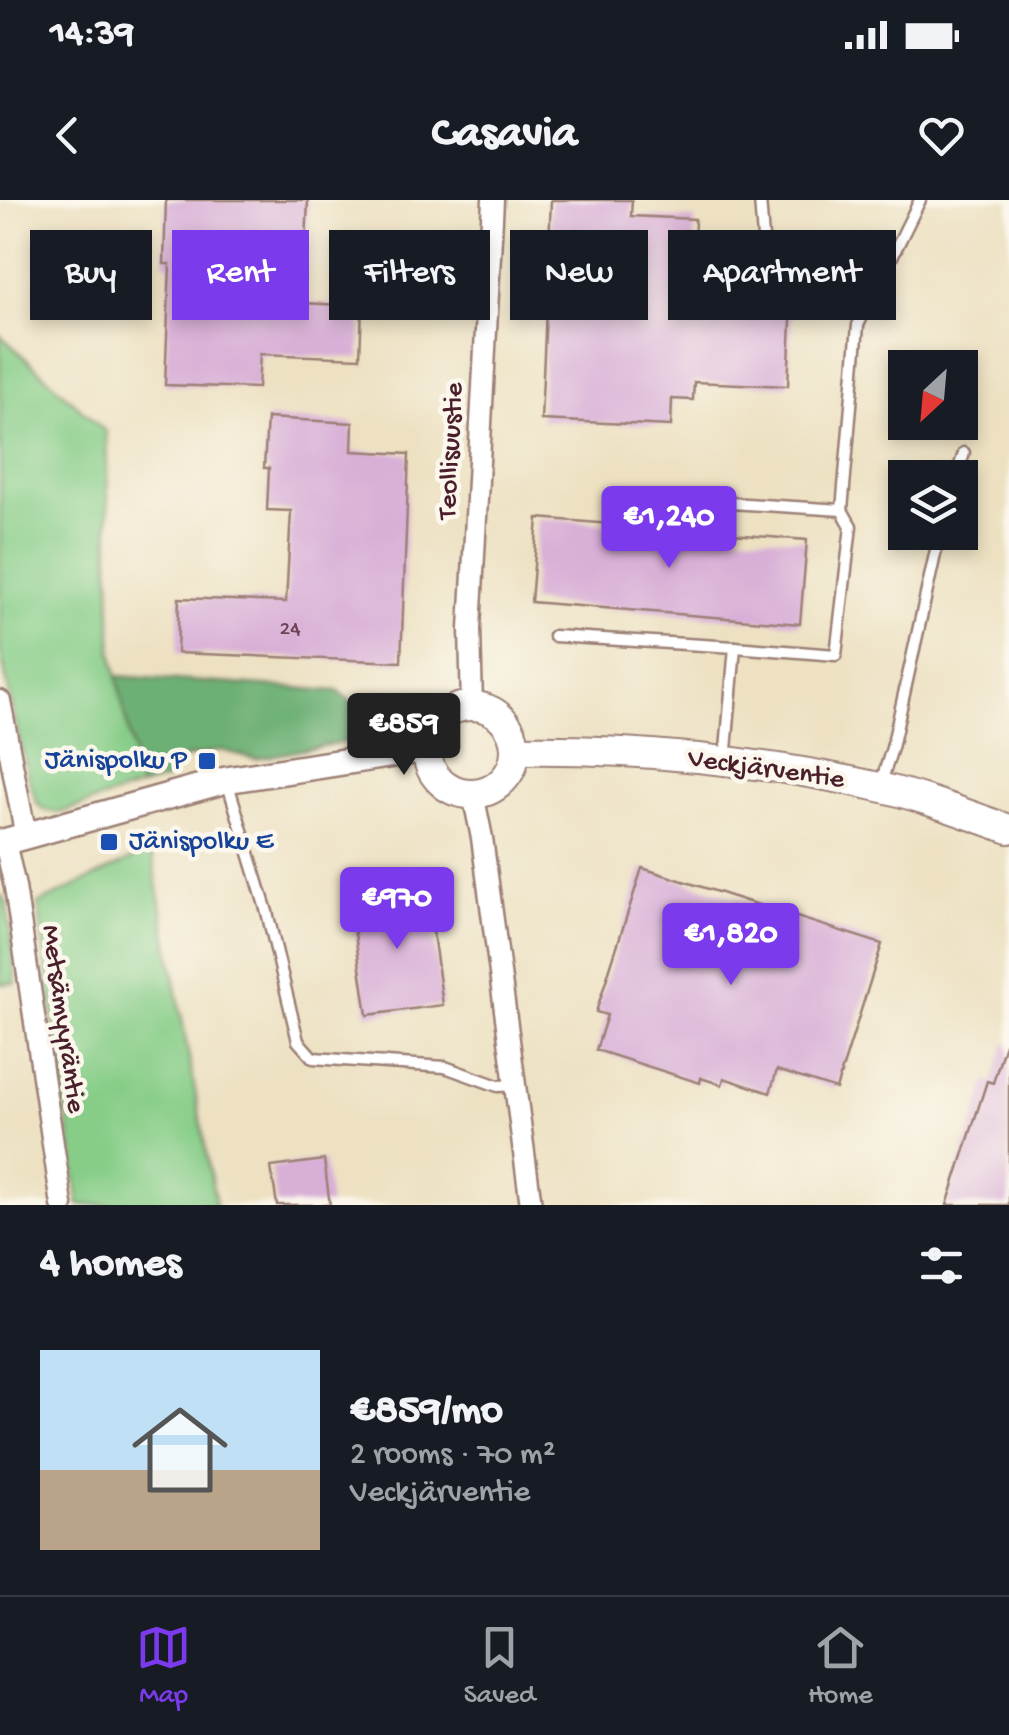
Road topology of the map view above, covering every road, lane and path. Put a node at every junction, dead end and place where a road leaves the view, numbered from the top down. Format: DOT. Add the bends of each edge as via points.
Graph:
graph roads {
  1 [pos="493,200"];
  2 [pos="760,200"];
  3 [pos="920,200"];
  4 [pos="762,230"];
  5 [pos="964,453"];
  6 [pos="962,460"];
  7 [pos="697,501"];
  8 [pos="842,510"];
  9 [pos="936,550"];
  10 [pos="554,636"];
  11 [pos="735,647"];
  12 [pos="0,701"];
  13 [pos="472,706"];
  14 [pos="427,748"];
  15 [pos="516,750"];
  16 [pos="725,762"];
  17 [pos="226,780"];
  18 [pos="880,787"];
  19 [pos="473,794"];
  20 [pos="1009,829"];
  21 [pos="10,840"];
  22 [pos="516,1085"];
  23 [pos="62,1205"];
  24 [pos="531,1205"];
  1 -- 13 [label="street, Teollisuustie" via="470,629"];
  2 -- 4 [label="lane"];
  3 -- 8 [label="lane" via="858,325"];
  5 -- 6 [label="lane"];
  7 -- 8 [label="lane"];
  8 -- 11 [label="lane" via="852,526 836,655"];
  9 -- 18 [label="lane"];
  10 -- 11 [label="lane"];
  11 -- 16 [label="lane"];
  12 -- 21 [label="street, Metsämyyräntie"];
  13 -- 14 [label="main road" via="440,718"];
  13 -- 15 [label="main road" via="503,719"];
  14 -- 17 [label="street"];
  14 -- 19 [label="main road" via="440,781"];
  15 -- 16 [label="main road, Veckjärventie"];
  15 -- 19 [label="main road" via="503,780"];
  16 -- 18 [label="main road, Veckjärventie"];
  17 -- 21 [label="street"];
  17 -- 22 [label="lane" via="298,1041 313,1058 445,1067 498,1086"];
  18 -- 20 [label="main road, Veckjärventie"];
  19 -- 22 [label="street"];
  21 -- 23 [label="street, Metsämyyräntie"];
  22 -- 24 [label="street"];
}
